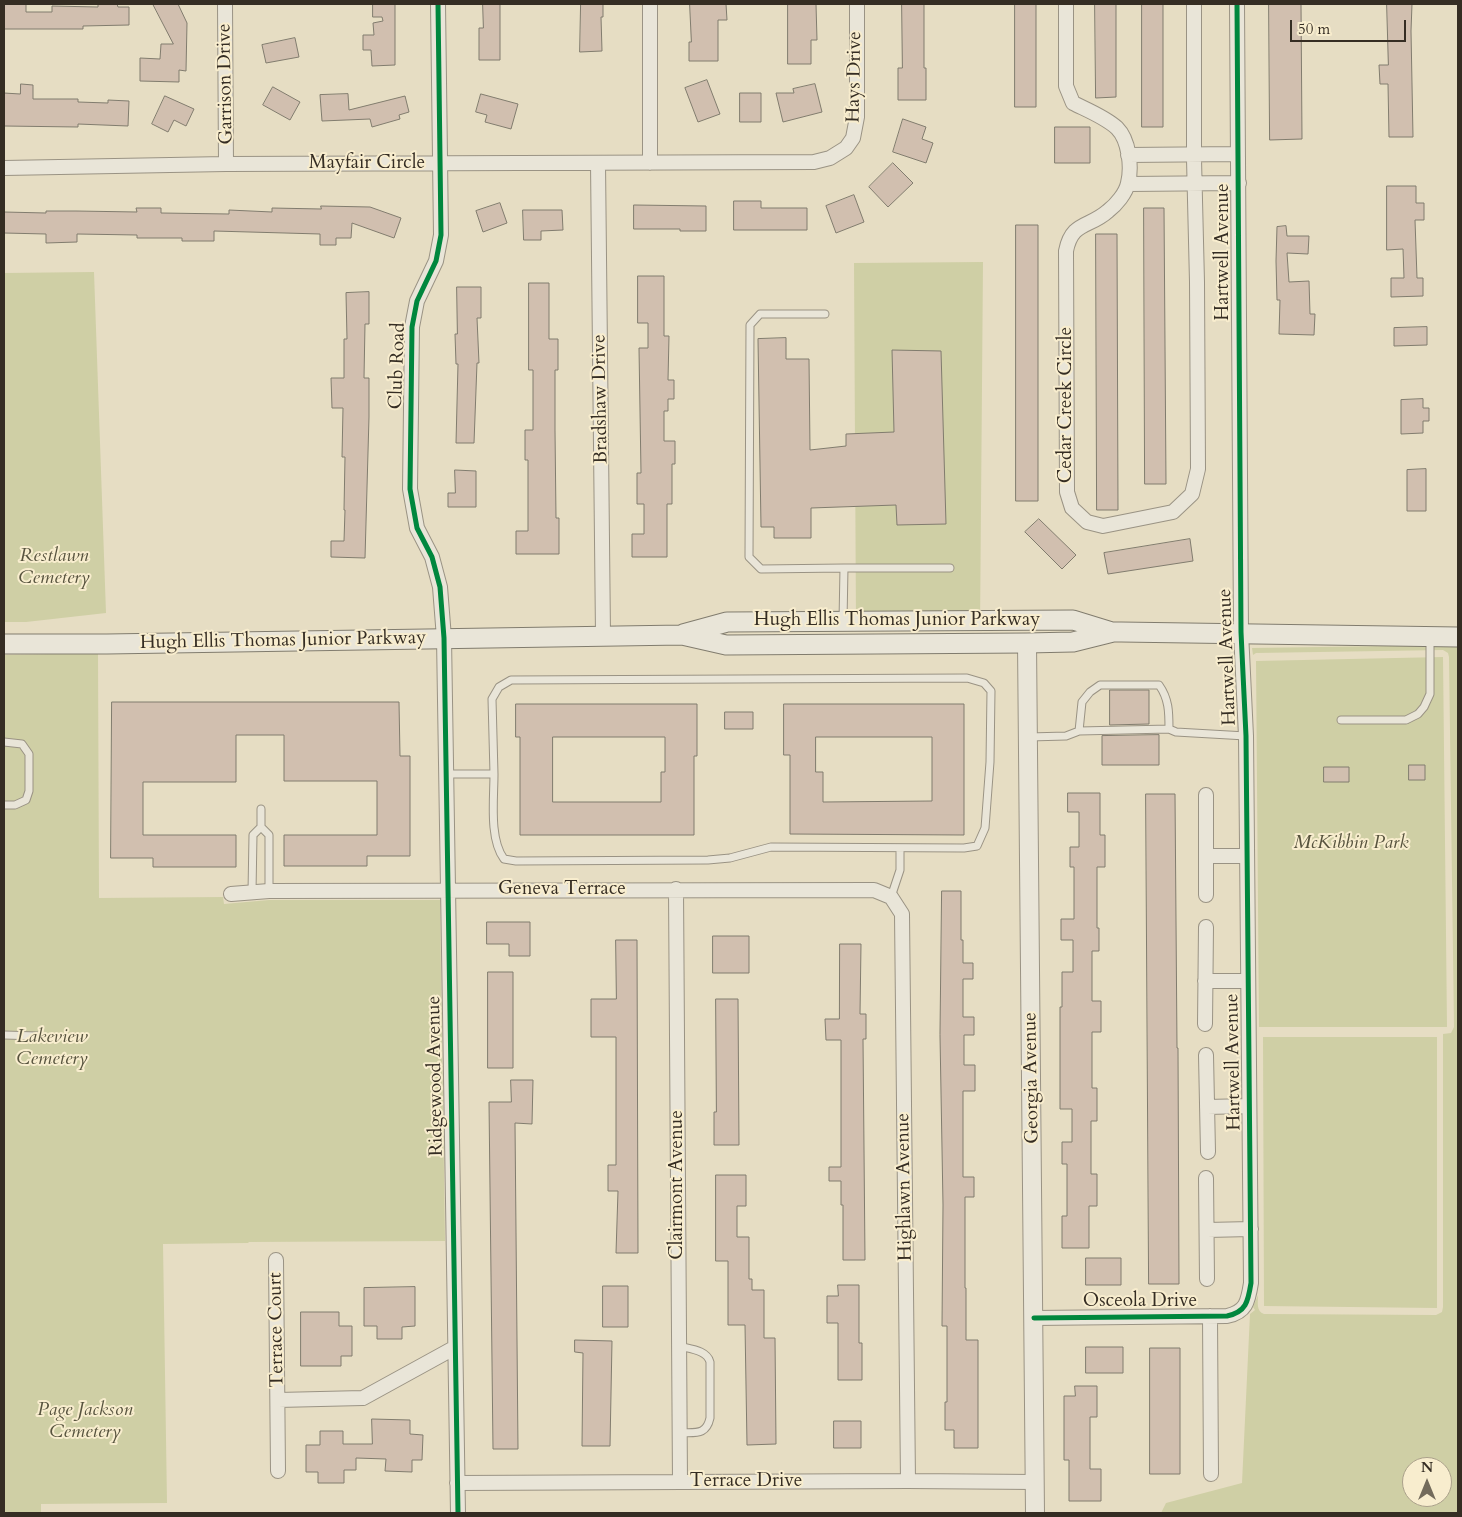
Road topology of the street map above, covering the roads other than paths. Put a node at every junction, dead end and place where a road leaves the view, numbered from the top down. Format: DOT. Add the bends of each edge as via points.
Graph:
graph roads {
  1 [pos="225,4"];
  2 [pos="438,4"];
  3 [pos="650,4"];
  4 [pos="857,4"];
  5 [pos="1066,4"];
  6 [pos="1194,4"];
  7 [pos="1237,4"];
  8 [pos="846,148"];
  9 [pos="1238,154"];
  10 [pos="1128,155"];
  11 [pos="1194,155"];
  12 [pos="598,163"];
  13 [pos="650,163"];
  14 [pos="226,164"];
  15 [pos="440,164"];
  16 [pos="4,168"];
  17 [pos="1238,183"];
  18 [pos="1128,184"];
  19 [pos="1194,184"];
  20 [pos="825,314"];
  21 [pos="844,568"];
  22 [pos="950,568"];
  23 [pos="844,622"];
  24 [pos="1113,632"];
  25 [pos="1242,632"];
  26 [pos="603,635"];
  27 [pos="682,635"];
  28 [pos="1458,636"];
  29 [pos="1430,637"];
  30 [pos="444,638"];
  31 [pos="1027,643"];
  32 [pos="4,644"];
  33 [pos="1341,720"];
  34 [pos="1169,729"];
  35 [pos="1078,731"];
  36 [pos="1246,736"];
  37 [pos="1028,737"];
  38 [pos="4,742"];
  39 [pos="447,774"];
  40 [pos="494,774"];
  41 [pos="1206,796"];
  42 [pos="4,805"];
  43 [pos="261,809"];
  44 [pos="261,826"];
  45 [pos="900,848"];
  46 [pos="1206,856"];
  47 [pos="1247,856"];
  48 [pos="676,889"];
  49 [pos="269,891"];
  50 [pos="448,891"];
  51 [pos="252,892"];
  52 [pos="231,894"];
  53 [pos="1206,895"];
  54 [pos="891,896"];
  55 [pos="1206,927"];
  56 [pos="1205,981"];
  57 [pos="1248,981"];
  58 [pos="1205,1024"];
  59 [pos="4,1035"];
  60 [pos="38,1036"];
  61 [pos="1206,1055"];
  62 [pos="1249,1106"];
  63 [pos="1207,1107"];
  64 [pos="1208,1152"];
  65 [pos="1206,1178"];
  66 [pos="1251,1229"];
  67 [pos="1207,1230"];
  68 [pos="276,1260"];
  69 [pos="1207,1279"];
  70 [pos="1244,1308"];
  71 [pos="1210,1316"];
  72 [pos="1034,1318"];
  73 [pos="679,1346"];
  74 [pos="454,1348"];
  75 [pos="278,1400"];
  76 [pos="680,1433"];
  77 [pos="278,1471"];
  78 [pos="1211,1474"];
  79 [pos="908,1481"];
  80 [pos="680,1482"];
  81 [pos="1035,1482"];
  82 [pos="457,1483"];
  83 [pos="458,1513"];
  84 [pos="1035,1513"];
  1 -- 14 [label="street, Garrison Drive"];
  2 -- 15 [label="street, Club Road"];
  3 -- 13 [label="street"];
  4 -- 8 [label="street, Hays Drive" via="857,117 853,138"];
  5 -- 10 [label="street, Cedar Creek Circle" via="1066,86 1073,103 1117,128"];
  6 -- 11 [label="street, Cedar Creek Circle"];
  7 -- 9 [label="street, Hartwell Avenue"];
  8 -- 13 [label="street, Mayfair Circle" via="830,158 814,162"];
  9 -- 11 [label="street"];
  9 -- 17 [label="street, Hartwell Avenue"];
  10 -- 11 [label="street"];
  10 -- 18 [label="street, Cedar Creek Circle"];
  11 -- 19 [label="street, Cedar Creek Circle"];
  12 -- 13 [label="street, Mayfair Circle"];
  12 -- 15 [label="street, Mayfair Circle"];
  12 -- 26 [label="street, Bradshaw Drive"];
  14 -- 15 [label="street, Mayfair Circle"];
  14 -- 16 [label="street, Mayfair Circle"];
  15 -- 30 [label="street, Club Road" via="441,235 436,260 417,301 412,327 410,489 417,528 432,557 440,587"];
  17 -- 19 [label="street"];
  17 -- 25 [label="street, Hartwell Avenue"];
  18 -- 19 [label="street"];
  18 -- 19 [label="street, Cedar Creek Circle" via="1108,212 1074,231 1066,251 1067,492 1072,508 1087,522 1103,526 1173,512 1192,494 1198,469"];
  20 -- 21 [label="lane" via="760,314 750,325 749,557 761,570"];
  21 -- 22 [label="lane"];
  21 -- 23 [label="lane"];
  23 -- 24 [label="main road, Hugh Ellis Thomas Junior Parkway" via="1073,620"];
  23 -- 27 [label="main road, Hugh Ellis Thomas Junior Parkway" via="727,622"];
  24 -- 25 [label="main road, Hugh Ellis Thomas Junior Parkway"];
  24 -- 31 [label="main road, Hugh Ellis Thomas Junior Parkway" via="1073,642"];
  25 -- 29 [label="main road, Hugh Ellis Thomas Junior Parkway"];
  25 -- 36 [label="street, Hartwell Avenue"];
  26 -- 27 [label="main road, Hugh Ellis Thomas Junior Parkway"];
  26 -- 30 [label="main road, Hugh Ellis Thomas Junior Parkway"];
  27 -- 31 [label="main road, Hugh Ellis Thomas Junior Parkway" via="726,645"];
  28 -- 29 [label="main road, Hugh Ellis Thomas Junior Parkway"];
  29 -- 33 [label="lane" via="1430,694 1418,714 1406,720"];
  30 -- 32 [label="main road, Hugh Ellis Thomas Junior Parkway"];
  30 -- 39 [label="street, Ridgewood Avenue"];
  31 -- 37 [label="street, Georgia Avenue"];
  34 -- 35 [label="lane"];
  34 -- 35 [label="lane" via="1166,694 1158,685 1110,684 1100,685 1082,702"];
  34 -- 36 [label="lane"];
  35 -- 37 [label="lane" via="1066,736"];
  36 -- 47 [label="street, Hartwell Avenue"];
  37 -- 72 [label="street, Georgia Avenue"];
  38 -- 42 [label="lane" via="22,744 29,754 26,800"];
  39 -- 40 [label="lane"];
  39 -- 50 [label="street, Ridgewood Avenue"];
  40 -- 45 [label="lane" via="495,835 497,850 504,859 708,860 771,847"];
  40 -- 45 [label="lane" via="492,699 499,688 511,680 967,678 984,683 991,691 990,762 985,828 977,846"];
  41 -- 46 [label="street"];
  43 -- 44 [label="lane"];
  44 -- 49 [label="lane" via="269,836"];
  44 -- 51 [label="lane" via="253,835"];
  45 -- 54 [label="lane" via="900,870"];
  46 -- 47 [label="street"];
  46 -- 53 [label="street"];
  47 -- 57 [label="street, Hartwell Avenue"];
  48 -- 50 [label="street, Geneva Terrace"];
  48 -- 54 [label="street, Geneva Terrace" via="874,890"];
  48 -- 73 [label="street, Clairmont Avenue"];
  49 -- 50 [label="street, Geneva Terrace"];
  49 -- 51 [label="street, Geneva Terrace"];
  50 -- 74 [label="street, Ridgewood Avenue"];
  51 -- 52 [label="street, Geneva Terrace"];
  54 -- 79 [label="street, Highlawn Avenue" via="902,914"];
  55 -- 56 [label="street"];
  56 -- 57 [label="street"];
  56 -- 58 [label="street"];
  57 -- 62 [label="street, Hartwell Avenue"];
  59 -- 60 [label="lane"];
  61 -- 63 [label="street"];
  62 -- 63 [label="street"];
  62 -- 66 [label="street, Hartwell Avenue"];
  63 -- 64 [label="street"];
  65 -- 67 [label="street"];
  66 -- 67 [label="street"];
  66 -- 70 [label="street, Hartwell Avenue" via="1251,1283"];
  67 -- 69 [label="street"];
  68 -- 75 [label="street, Terrace Court"];
  70 -- 71 [label="street, Osceola Drive" via="1236,1314"];
  71 -- 72 [label="street, Osceola Drive"];
  71 -- 78 [label="street"];
  72 -- 81 [label="street, Georgia Avenue"];
  73 -- 76 [label="street, Clairmont Avenue"];
  73 -- 76 [label="lane" via="704,1353 710,1362 709,1425 699,1432"];
  74 -- 75 [label="street, Terrace Court" via="363,1398"];
  74 -- 82 [label="street, Ridgewood Avenue"];
  75 -- 77 [label="street, Terrace Court"];
  76 -- 80 [label="street, Clairmont Avenue"];
  79 -- 80 [label="street, Terrace Drive"];
  79 -- 81 [label="street, Terrace Drive"];
  80 -- 82 [label="street, Terrace Drive"];
  81 -- 84 [label="street, Georgia Avenue"];
  82 -- 83 [label="street, Ridgewood Avenue"];
}
